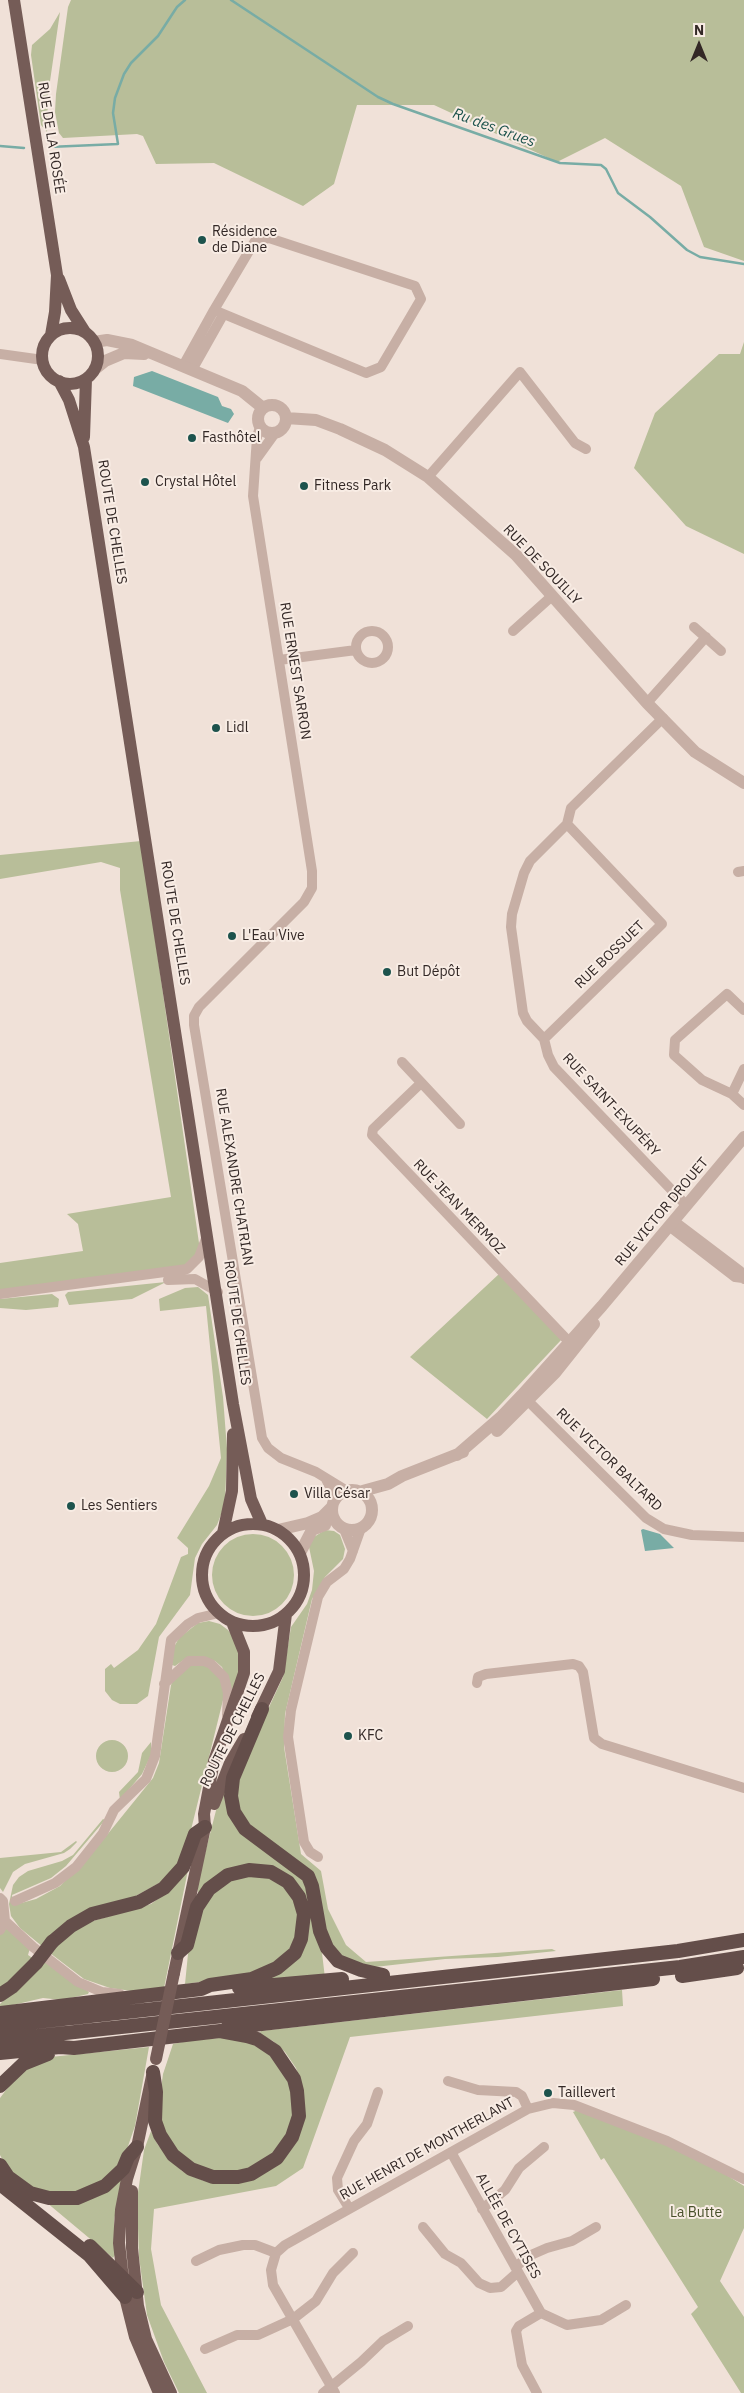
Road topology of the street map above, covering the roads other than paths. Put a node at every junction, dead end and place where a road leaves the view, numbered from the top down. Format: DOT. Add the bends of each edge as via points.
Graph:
graph roads {
  1 [pos="15,3"];
  2 [pos="57,275"];
  3 [pos="219,313"];
  4 [pos="85,332"];
  5 [pos="51,335"];
  6 [pos="94,342"];
  7 [pos="0,354"];
  8 [pos="156,356"];
  9 [pos="43,360"];
  10 [pos="95,368"];
  11 [pos="188,368"];
  12 [pos="86,379"];
  13 [pos="59,381"];
  14 [pos="263,408"];
  15 [pos="286,418"];
  16 [pos="260,427"];
  17 [pos="275,433"];
  18 [pos="84,446"];
  19 [pos="586,449"];
  20 [pos="256,459"];
  21 [pos="428,477"];
  22 [pos="552,596"];
  23 [pos="694,627"];
  24 [pos="513,631"];
  25 [pos="706,637"];
  26 [pos="356,650"];
  27 [pos="721,651"];
  28 [pos="279,660"];
  29 [pos="647,703"];
  30 [pos="663,718"];
  31 [pos="744,782"];
  32 [pos="567,824"];
  33 [pos="312,888"];
  34 [pos="744,1010"];
  35 [pos="544,1039"];
  36 [pos="402,1062"];
  37 [pos="744,1069"];
  38 [pos="422,1084"];
  39 [pos="732,1094"];
  40 [pos="744,1105"];
  41 [pos="460,1124"];
  42 [pos="744,1137"];
  43 [pos="686,1205"];
  44 [pos="671,1223"];
  45 [pos="208,1232"];
  46 [pos="744,1278"];
  47 [pos="218,1292"];
  48 [pos="0,1294"];
  49 [pos="572,1345"];
  50 [pos="526,1398"];
  51 [pos="234,1404"];
  52 [pos="326,1479"];
  53 [pos="388,1484"];
  54 [pos="353,1492"];
  55 [pos="334,1503"];
  56 [pos="371,1504"];
  57 [pos="262,1524"];
  58 [pos="340,1526"];
  59 [pos="361,1528"];
  60 [pos="278,1530"];
  61 [pos="223,1533"];
  62 [pos="744,1537"];
  63 [pos="353,1550"];
  64 [pos="300,1553"];
  65 [pos="219,1613"];
  66 [pos="286,1614"];
  67 [pos="232,1622"];
  68 [pos="477,1683"];
  69 [pos="164,1684"];
  70 [pos="262,1709"];
  71 [pos="227,1723"];
  72 [pos="744,1788"];
  73 [pos="204,1827"];
  74 [pos="318,1857"];
  75 [pos="0,1898"];
  76 [pos="15,1901"];
  77 [pos="2,1926"];
  78 [pos="744,1940"];
  79 [pos="178,1953"];
  80 [pos="744,1957"];
  81 [pos="563,1964"];
  82 [pos="744,1967"];
  83 [pos="383,1975"];
  84 [pos="202,1989"];
  85 [pos="0,1995"];
  86 [pos="137,1995"];
  87 [pos="0,2013"];
  88 [pos="0,2026"];
  89 [pos="220,2031"];
  90 [pos="0,2040"];
  91 [pos="74,2048"];
  92 [pos="0,2054"];
  93 [pos="154,2066"];
  94 [pos="448,2080"];
  95 [pos="0,2086"];
  96 [pos="378,2092"];
  97 [pos="528,2110"];
  98 [pos="137,2147"];
  99 [pos="544,2147"];
  100 [pos="451,2152"];
  101 [pos="0,2165"];
  102 [pos="744,2179"];
  103 [pos="0,2184"];
  104 [pos="30,2193"];
  105 [pos="349,2208"];
  106 [pos="482,2209"];
  107 [pos="423,2227"];
  108 [pos="596,2227"];
  109 [pos="276,2252"];
  110 [pos="353,2253"];
  111 [pos="196,2261"];
  112 [pos="516,2270"];
  113 [pos="122,2276"];
  114 [pos="131,2295"];
  115 [pos="626,2305"];
  116 [pos="541,2313"];
  117 [pos="293,2319"];
  118 [pos="408,2326"];
  119 [pos="205,2349"];
  120 [pos="333,2389"];
  121 [pos="159,2393"];
  122 [pos="171,2393"];
  123 [pos="323,2393"];
  124 [pos="537,2393"];
  1 -- 2 [label="main road, RUE DE LA ROSÉE"];
  2 -- 4 [label="main road, RUE DE LA ROSÉE" via="71,310"];
  2 -- 5 [label="main road, RUE DE LA ROSÉE" via="56,312"];
  3 -- 3 [label="street" via="366,373 381,367 421,299 415,286 270,238 255,241"];
  3 -- 11 [label="street"];
  4 -- 5 [label="main road" via="68,328"];
  4 -- 6 [label="main road"];
  5 -- 9 [label="main road" via="46,342"];
  6 -- 8 [label="street" via="107,340 132,345"];
  6 -- 10 [label="main road" via="98,355"];
  7 -- 9 [label="street"];
  8 -- 10 [label="street" via="124,353"];
  8 -- 11 [label="street"];
  9 -- 13 [label="main road" via="48,373"];
  10 -- 12 [label="main road"];
  11 -- 14 [label="street" via="242,391"];
  12 -- 13 [label="main road" via="73,383"];
  12 -- 18 [label="main road"];
  13 -- 18 [label="main road" via="67,394"];
  14 -- 15 [label="street" via="280,407"];
  14 -- 16 [label="street" via="258,415"];
  15 -- 17 [label="street" via="282,429"];
  15 -- 21 [label="street, RUE DE SOUILLY" via="316,420 340,429 385,450"];
  16 -- 17 [label="street" via="267,433"];
  16 -- 20 [label="street, RUE ERNEST SARRON"];
  17 -- 20 [label="street"];
  18 -- 45 [label="main road, ROUTE DE CHELLES"];
  19 -- 21 [label="street" via="575,443 520,372"];
  20 -- 28 [label="street, RUE ERNEST SARRON" via="254,496"];
  21 -- 22 [label="street, RUE DE SOUILLY" via="516,555"];
  22 -- 24 [label="street"];
  22 -- 29 [label="street, RUE DE SOUILLY"];
  23 -- 25 [label="street"];
  25 -- 27 [label="street"];
  25 -- 29 [label="street"];
  26 -- 28 [label="street"];
  28 -- 33 [label="street, RUE ERNEST SARRON"];
  29 -- 30 [label="street, RUE DE SOUILLY"];
  30 -- 31 [label="street, RUE DE SOUILLY" via="695,752"];
  30 -- 32 [label="street, RUE SAINT-EXUPÉRY" via="571,808"];
  32 -- 35 [label="street, RUE SAINT-EXUPÉRY" via="530,861 512,914 523,1013"];
  32 -- 35 [label="street, RUE BOSSUET" via="662,924"];
  33 -- 52 [label="street, RUE ALEXANDRE CHATRIAN" via="304,902 198,1008 194,1025 262,1438 268,1448 281,1458"];
  34 -- 39 [label="street" via="727,994 675,1040 674,1054 681,1061 702,1080"];
  35 -- 43 [label="street, RUE SAINT-EXUPÉRY" via="554,1067"];
  36 -- 38 [label="street"];
  37 -- 39 [label="street"];
  38 -- 41 [label="street"];
  38 -- 49 [label="street, RUE JEAN MERMOZ" via="373,1129 372,1135"];
  39 -- 40 [label="street"];
  42 -- 43 [label="street, RUE VICTOR DROUET"];
  43 -- 44 [label="street, RUE VICTOR DROUET"];
  44 -- 46 [label="street" via="735,1277"];
  44 -- 49 [label="street, RUE VICTOR DROUET"];
  45 -- 47 [label="main road, ROUTE DE CHELLES"];
  45 -- 48 [label="street" via="199,1257 187,1269"];
  47 -- 48 [label="street" via="195,1279 178,1278"];
  47 -- 51 [label="main road, ROUTE DE CHELLES"];
  49 -- 50 [label="street, RUE VICTOR DROUET"];
  50 -- 53 [label="street, RUE VICTOR DROUET" via="457,1455"];
  50 -- 62 [label="street, RUE VICTOR BALTARD" via="646,1518 664,1528 692,1535"];
  51 -- 57 [label="main road, ROUTE DE CHELLES" via="251,1499"];
  51 -- 61 [label="main road, ROUTE DE CHELLES" via="232,1491"];
  52 -- 54 [label="street, RUE ALEXANDRE CHATRIAN"];
  52 -- 55 [label="street"];
  53 -- 54 [label="street, RUE VICTOR DROUET"];
  53 -- 56 [label="street, RUE VICTOR DROUET"];
  54 -- 55 [label="street, RUE VICTOR DROUET"];
  54 -- 56 [label="street"];
  55 -- 58 [label="street" via="334,1519"];
  55 -- 60 [label="street, RUE VICTOR DROUET" via="322,1517"];
  56 -- 59 [label="street, RUE VICTOR DROUET" via="370,1518"];
  57 -- 60 [label="main road"];
  57 -- 61 [label="main road" via="242,1525"];
  58 -- 59 [label="street" via="352,1530"];
  58 -- 63 [label="street"];
  58 -- 64 [label="street" via="323,1525 312,1530"];
  59 -- 63 [label="street"];
  60 -- 64 [label="main road"];
  61 -- 65 [label="main road" via="210,1547 202,1573 205,1591"];
  63 -- 74 [label="street" via="344,1569 327,1582 318,1597 291,1710 288,1737 304,1842"];
  64 -- 66 [label="main road" via="304,1586 296,1604"];
  65 -- 67 [label="main road"];
  65 -- 69 [label="street" via="198,1618 175,1635 169,1649"];
  66 -- 67 [label="main road" via="256,1626"];
  66 -- 70 [label="main road, ROUTE DE CHELLES" via="279,1671"];
  67 -- 71 [label="main road, ROUTE DE CHELLES" via="245,1661 240,1688"];
  68 -- 72 [label="street" via="478,1677 486,1674 573,1664 579,1666 583,1672 594,1738 602,1744"];
  69 -- 71 [label="street" via="190,1661 211,1664 224,1677 226,1684"];
  69 -- 76 [label="street" via="155,1756 146,1780 114,1810 103,1832 76,1867 55,1883"];
  70 -- 73 [label="main road, ROUTE DE CHELLES" via="230,1763"];
  70 -- 83 [label="highway" via="233,1778 231,1796 234,1812 245,1829 308,1876 326,1948 338,1961"];
  71 -- 73 [label="main road, ROUTE DE CHELLES" via="214,1761"];
  73 -- 79 [label="main road, ROUTE DE CHELLES"];
  73 -- 85 [label="highway, bridge" via="195,1834 183,1867 164,1888 139,1902 92,1914 71,1926 52,1942 12,1987"];
  75 -- 77 [label="street" via="3,1901"];
  77 -- 86 [label="street" via="78,1982 102,1992"];
  78 -- 81 [label="highway"];
  79 -- 84 [label="highway" via="187,1945 197,1907 209,1890 228,1875 248,1870 271,1872 288,1882 299,1897 304,1914 295,1953 277,1968 252,1979"];
  79 -- 93 [label="main road, ROUTE DE CHELLES, bridge"];
  80 -- 90 [label="highway" via="680,1967"];
  81 -- 83 [label="highway" via="543,1959"];
  81 -- 88 [label="highway"];
  82 -- 89 [label="highway"];
  83 -- 84 [label="highway" via="210,1991"];
  84 -- 86 [label="highway"];
  86 -- 87 [label="highway"];
  89 -- 91 [label="highway"];
  89 -- 93 [label="highway" via="265,2043 283,2060 294,2079 299,2116 292,2137 283,2151 262,2168 238,2177 202,2174 165,2146 154,2121"];
  91 -- 92 [label="highway"];
  91 -- 95 [label="highway" via="23,2064"];
  93 -- 98 [label="main road"];
  94 -- 97 [label="street" via="478,2090 516,2092 522,2096"];
  96 -- 105 [label="street" via="367,2124 354,2141 337,2178 338,2190"];
  97 -- 100 [label="street, RUE HENRI DE MONTHERLANT"];
  97 -- 102 [label="street, RUE HENRI DE MONTHERLANT" via="553,2103 574,2105 667,2140"];
  98 -- 104 [label="highway" via="123,2169 86,2195 59,2199"];
  98 -- 113 [label="main road" via="121,2210"];
  98 -- 114 [label="main road" via="130,2207"];
  99 -- 106 [label="street" via="519,2168 505,2190"];
  100 -- 105 [label="street, RUE HENRI DE MONTHERLANT"];
  100 -- 106 [label="street, ALLÉE DE CYTISES"];
  101 -- 104 [label="highway" via="13,2181"];
  103 -- 114 [label="highway" via="89,2256"];
  104 -- 113 [label="highway"];
  105 -- 109 [label="street, RUE HENRI DE MONTHERLANT"];
  106 -- 112 [label="street, ALLÉE DE CYTISES"];
  107 -- 112 [label="street" via="445,2254 461,2263 478,2283 490,2288 501,2287"];
  108 -- 112 [label="street" via="572,2241 531,2255"];
  109 -- 111 [label="street" via="243,2245 219,2250"];
  109 -- 117 [label="street" via="271,2270 273,2285"];
  110 -- 117 [label="street" via="333,2274 316,2301"];
  112 -- 116 [label="street, ALLÉE DE CYTISES"];
  113 -- 114 [label="highway"];
  114 -- 121 [label="main road" via="135,2337"];
  114 -- 122 [label="main road" via="146,2339"];
  115 -- 116 [label="street" via="601,2320 576,2325 568,2325"];
  116 -- 124 [label="street" via="519,2326 516,2332 522,2365"];
  117 -- 119 [label="street" via="258,2335 237,2336"];
  117 -- 120 [label="street"];
  118 -- 120 [label="street" via="383,2341"];
  120 -- 123 [label="street"];
}
